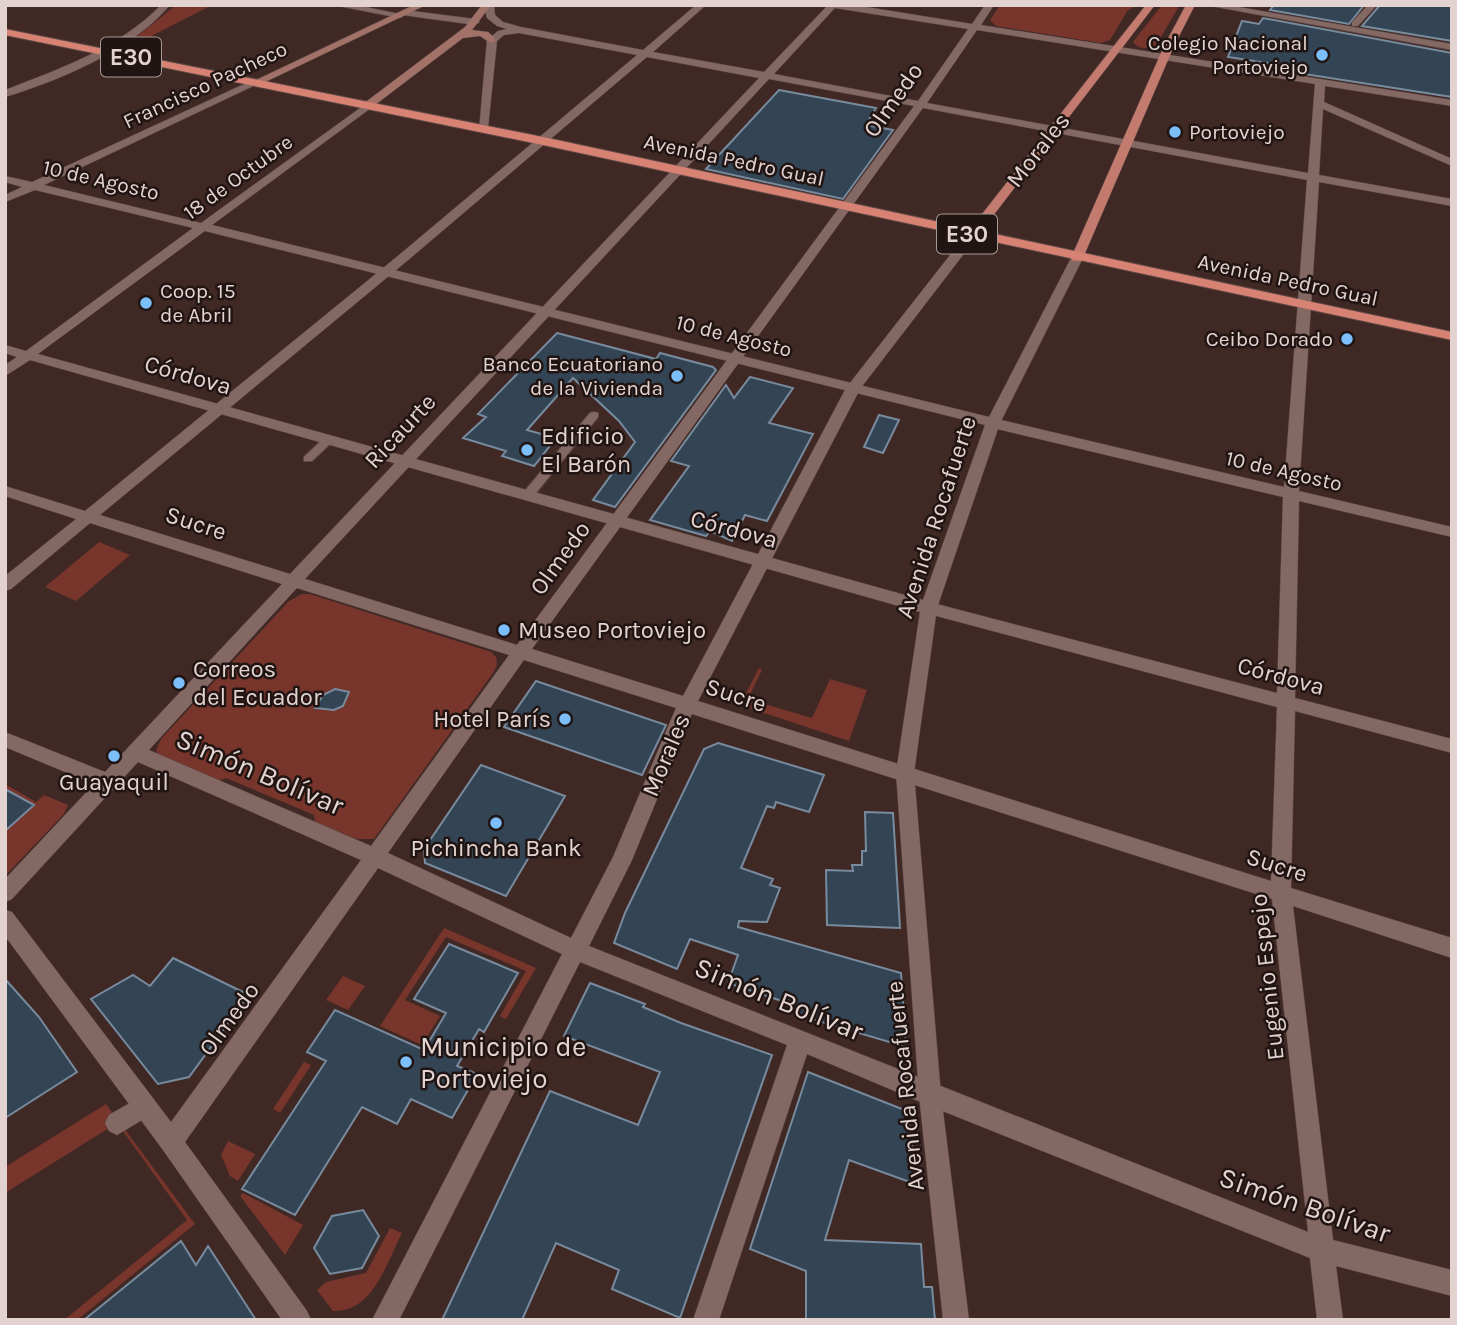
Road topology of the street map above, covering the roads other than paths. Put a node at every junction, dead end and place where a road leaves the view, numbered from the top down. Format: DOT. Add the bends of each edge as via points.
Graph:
graph roads {
  1 [pos="166,5"];
  2 [pos="337,5"];
  3 [pos="421,5"];
  4 [pos="702,5"];
  5 [pos="834,5"];
  6 [pos="990,5"];
  7 [pos="1151,5"];
  8 [pos="1191,5"];
  9 [pos="1209,5"];
  10 [pos="1243,5"];
  11 [pos="1373,5"];
  12 [pos="489,9"];
  13 [pos="403,14"];
  14 [pos="475,22"];
  15 [pos="1355,24"];
  16 [pos="974,27"];
  17 [pos="519,30"];
  18 [pos="5,32"];
  19 [pos="458,36"];
  20 [pos="492,40"];
  21 [pos="1452,40"];
  22 [pos="1452,47"];
  23 [pos="1115,50"];
  24 [pos="103,51"];
  25 [pos="645,53"];
  26 [pos="1164,57"];
  27 [pos="767,75"];
  28 [pos="257,82"];
  29 [pos="1320,82"];
  30 [pos="5,94"];
  31 [pos="1318,103"];
  32 [pos="1452,103"];
  33 [pos="921,104"];
  34 [pos="367,106"];
  35 [pos="483,128"];
  36 [pos="1054,129"];
  37 [pos="543,141"];
  38 [pos="1128,142"];
  39 [pos="1452,163"];
  40 [pos="678,170"];
  41 [pos="1312,177"];
  42 [pos="5,179"];
  43 [pos="33,186"];
  44 [pos="5,199"];
  45 [pos="1452,203"];
  46 [pos="847,206"];
  47 [pos="203,226"];
  48 [pos="972,235"];
  49 [pos="1077,258"];
  50 [pos="387,271"];
  51 [pos="1303,305"];
  52 [pos="547,310"];
  53 [pos="1452,336"];
  54 [pos="5,349"];
  55 [pos="28,356"];
  56 [pos="736,358"];
  57 [pos="5,372"];
  58 [pos="853,388"];
  59 [pos="220,409"];
  60 [pos="594,415"];
  61 [pos="993,423"];
  62 [pos="327,441"];
  63 [pos="308,459"];
  64 [pos="404,462"];
  65 [pos="5,491"];
  66 [pos="1291,495"];
  67 [pos="527,496"];
  68 [pos="89,516"];
  69 [pos="617,522"];
  70 [pos="1452,532"];
  71 [pos="764,562"];
  72 [pos="296,581"];
  73 [pos="5,585"];
  74 [pos="929,608"];
  75 [pos="520,653"];
  76 [pos="1287,703"];
  77 [pos="687,705"];
  78 [pos="5,739"];
  79 [pos="1452,746"];
  80 [pos="136,753"];
  81 [pos="905,773"];
  82 [pos="109,782"];
  83 [pos="376,857"];
  84 [pos="1281,892"];
  85 [pos="5,893"];
  86 [pos="5,919"];
  87 [pos="1452,948"];
  88 [pos="577,951"];
  89 [pos="800,1040"];
  90 [pos="930,1096"];
  91 [pos="144,1106"];
  92 [pos="117,1123"];
  93 [pos="171,1142"];
  94 [pos="1322,1250"];
  95 [pos="1452,1283"];
  96 [pos="298,1320"];
  97 [pos="385,1320"];
  98 [pos="706,1320"];
  99 [pos="956,1320"];
  100 [pos="1330,1320"];
  1 -- 24 [label="street" via="139,30"];
  2 -- 13 [label="street"];
  3 -- 13 [label="main road, Francisco Pacheco"];
  4 -- 25 [label="street"];
  5 -- 16 [label="street"];
  5 -- 27 [label="street, Ricaurte"];
  6 -- 16 [label="street, Olmedo"];
  7 -- 23 [label="main road, Morales"];
  8 -- 26 [label="main road, Avenida Rocafuerte"];
  9 -- 22 [label="street"];
  10 -- 15 [label="street"];
  11 -- 15 [label="street"];
  12 -- 14 [label="main road, 18 de Octubre"];
  12 -- 17 [label="street" via="500,24"];
  12 -- 20 [label="street"];
  13 -- 14 [label="street"];
  13 -- 28 [label="main road, Francisco Pacheco"];
  14 -- 19 [label="main road, 18 de Octubre"];
  15 -- 21 [label="street"];
  16 -- 23 [label="street"];
  16 -- 33 [label="street, Olmedo"];
  17 -- 20 [label="street"];
  17 -- 25 [label="street"];
  18 -- 24 [label="highway, Avenida Pedro Gual / E30"];
  19 -- 20 [label="main road" via="478,32"];
  19 -- 34 [label="main road, 18 de Octubre"];
  20 -- 35 [label="street"];
  23 -- 26 [label="street"];
  23 -- 36 [label="main road, Morales"];
  24 -- 28 [label="highway, Avenida Pedro Gual / E30"];
  24 -- 30 [label="street"];
  25 -- 27 [label="street"];
  25 -- 37 [label="street"];
  26 -- 29 [label="street"];
  26 -- 38 [label="main road, Avenida Rocafuerte"];
  27 -- 33 [label="street"];
  27 -- 40 [label="street, Ricaurte"];
  28 -- 34 [label="highway, Avenida Pedro Gual / E30"];
  28 -- 43 [label="street, Francisco Pacheco"];
  29 -- 31 [label="street, Eugenio Espejo"];
  29 -- 32 [label="street"];
  31 -- 39 [label="street"];
  31 -- 41 [label="street, Eugenio Espejo"];
  33 -- 36 [label="street"];
  33 -- 46 [label="street, Olmedo"];
  34 -- 35 [label="highway, Avenida Pedro Gual / E30"];
  34 -- 47 [label="street, 18 de Octubre"];
  35 -- 37 [label="highway, Avenida Pedro Gual / E30"];
  36 -- 38 [label="street"];
  36 -- 48 [label="main road, Morales"];
  37 -- 40 [label="highway, Avenida Pedro Gual / E30"];
  37 -- 50 [label="street"];
  38 -- 41 [label="street"];
  38 -- 49 [label="main road, Avenida Rocafuerte"];
  40 -- 46 [label="highway, Avenida Pedro Gual / E30"];
  40 -- 52 [label="street, Ricaurte"];
  41 -- 45 [label="street"];
  41 -- 51 [label="street, Eugenio Espejo"];
  42 -- 43 [label="street, 10 de Agosto"];
  43 -- 44 [label="street, Francisco Pacheco"];
  43 -- 47 [label="street, 10 de Agosto"];
  46 -- 48 [label="highway, Avenida Pedro Gual / E30"];
  46 -- 56 [label="street, Olmedo"];
  47 -- 50 [label="street, 10 de Agosto"];
  47 -- 55 [label="street, 18 de Octubre"];
  48 -- 49 [label="highway, Avenida Pedro Gual / E30"];
  48 -- 58 [label="street, Morales"];
  49 -- 51 [label="highway, Avenida Pedro Gual / E30"];
  49 -- 61 [label="street, Avenida Rocafuerte"];
  50 -- 52 [label="street, 10 de Agosto"];
  50 -- 59 [label="street"];
  51 -- 53 [label="highway, Avenida Pedro Gual / E30"];
  51 -- 66 [label="street, Eugenio Espejo"];
  52 -- 56 [label="street, 10 de Agosto"];
  52 -- 64 [label="street, Ricaurte"];
  54 -- 55 [label="street, Córdova"];
  55 -- 57 [label="street, 18 de Octubre"];
  55 -- 59 [label="street, Córdova"];
  56 -- 58 [label="street, 10 de Agosto"];
  56 -- 69 [label="street, Olmedo"];
  58 -- 61 [label="street, 10 de Agosto"];
  58 -- 71 [label="street, Morales"];
  59 -- 62 [label="street, Córdova"];
  59 -- 68 [label="street"];
  60 -- 67 [label="lane"];
  61 -- 66 [label="street, 10 de Agosto"];
  61 -- 74 [label="street, Avenida Rocafuerte"];
  62 -- 63 [label="lane"];
  62 -- 64 [label="street, Córdova"];
  64 -- 67 [label="street, Córdova"];
  64 -- 72 [label="street, Ricaurte"];
  65 -- 68 [label="street, Sucre"];
  66 -- 70 [label="street, 10 de Agosto"];
  66 -- 76 [label="street, Eugenio Espejo"];
  67 -- 69 [label="street, Córdova"];
  68 -- 72 [label="street, Sucre"];
  68 -- 73 [label="street"];
  69 -- 71 [label="street, Córdova"];
  69 -- 75 [label="street, Olmedo"];
  71 -- 74 [label="street, Córdova"];
  71 -- 77 [label="street, Morales"];
  72 -- 75 [label="street, Sucre"];
  72 -- 80 [label="street, Ricaurte"];
  74 -- 76 [label="street, Córdova"];
  74 -- 81 [label="street, Avenida Rocafuerte"];
  75 -- 77 [label="street, Sucre"];
  75 -- 83 [label="street, Olmedo"];
  76 -- 79 [label="street, Córdova"];
  76 -- 84 [label="street, Eugenio Espejo"];
  77 -- 81 [label="street, Sucre"];
  77 -- 88 [label="street, Morales" via="622,860"];
  78 -- 82 [label="street"];
  80 -- 82 [label="street, Ricaurte"];
  80 -- 83 [label="street, Simón Bolívar"];
  81 -- 84 [label="street, Sucre"];
  81 -- 90 [label="street, Avenida Rocafuerte"];
  82 -- 85 [label="street, Ricaurte"];
  83 -- 88 [label="street, Simón Bolívar"];
  83 -- 93 [label="street, Olmedo"];
  84 -- 87 [label="street, Sucre"];
  84 -- 94 [label="street, Eugenio Espejo"];
  86 -- 91 [label="street"];
  88 -- 89 [label="street, Simón Bolívar"];
  88 -- 97 [label="street, Morales"];
  89 -- 90 [label="street, Simón Bolívar"];
  89 -- 98 [label="street"];
  90 -- 94 [label="street, Simón Bolívar"];
  90 -- 99 [label="street, Avenida Rocafuerte"];
  91 -- 92 [label="street"];
  91 -- 93 [label="street"];
  93 -- 96 [label="street"];
  94 -- 95 [label="street, Simón Bolívar"];
  94 -- 100 [label="street, Eugenio Espejo"];
}
